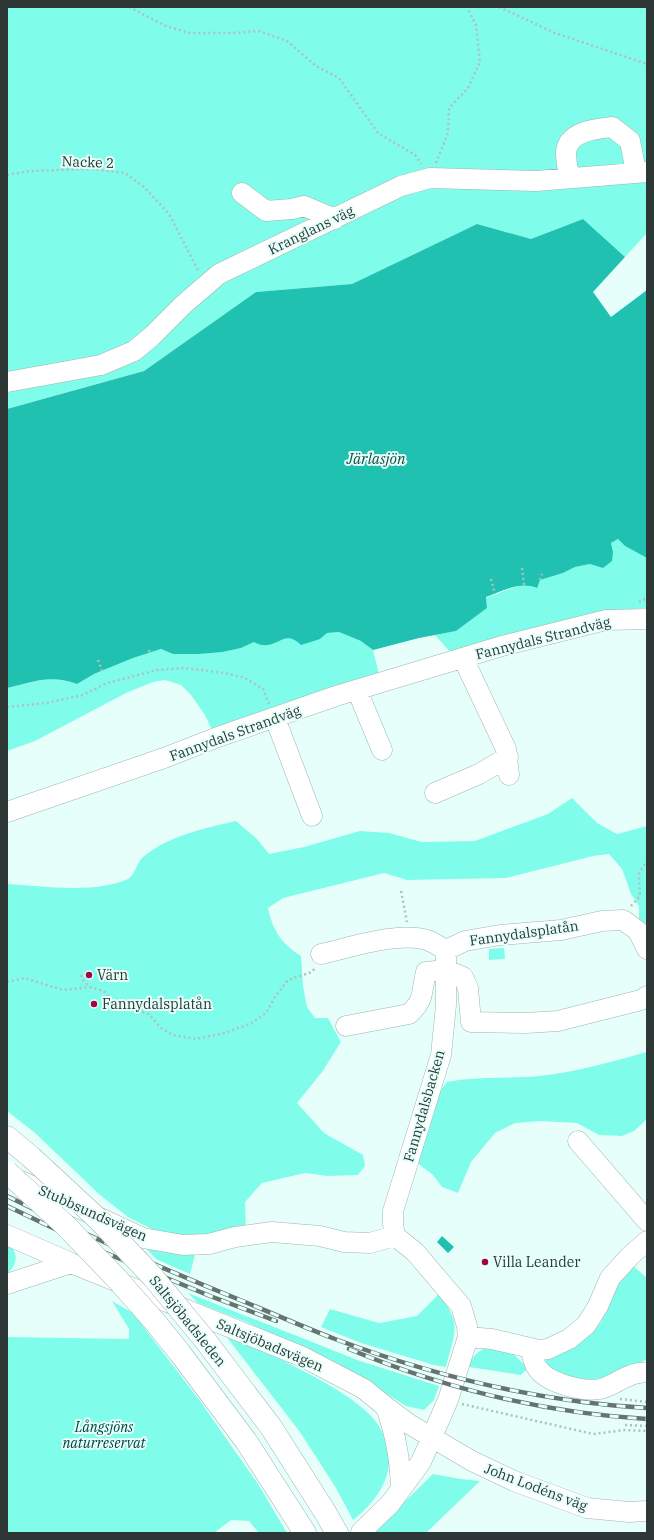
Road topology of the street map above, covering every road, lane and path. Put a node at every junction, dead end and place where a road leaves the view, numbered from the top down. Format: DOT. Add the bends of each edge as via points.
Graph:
graph roads {
  1 [pos="129,7"];
  2 [pos="467,7"];
  3 [pos="500,7"];
  4 [pos="647,64"];
  5 [pos="641,172"];
  6 [pos="7,175"];
  7 [pos="430,178"];
  8 [pos="570,178"];
  9 [pos="242,193"];
  10 [pos="335,218"];
  11 [pos="206,285"];
  12 [pos="7,382"];
  13 [pos="522,568"];
  14 [pos="542,574"];
  15 [pos="491,578"];
  16 [pos="540,580"];
  17 [pos="524,585"];
  18 [pos="495,594"];
  19 [pos="647,619"];
  20 [pos="150,647"];
  21 [pos="149,652"];
  22 [pos="464,658"];
  23 [pos="98,660"];
  24 [pos="102,671"];
  25 [pos="357,690"];
  26 [pos="7,707"];
  27 [pos="275,718"];
  28 [pos="382,750"];
  29 [pos="435,793"];
  30 [pos="7,812"];
  31 [pos="312,816"];
  32 [pos="647,860"];
  33 [pos="401,892"];
  34 [pos="623,920"];
  35 [pos="410,938"];
  36 [pos="647,949"];
  37 [pos="321,954"];
  38 [pos="446,960"];
  39 [pos="312,972"];
  40 [pos="81,975"];
  41 [pos="7,982"];
  42 [pos="90,987"];
  43 [pos="647,996"];
  44 [pos="346,1026"];
  45 [pos="7,1137"];
  46 [pos="578,1141"];
  47 [pos="7,1174"];
  48 [pos="647,1221"];
  49 [pos="7,1235"];
  50 [pos="395,1236"];
  51 [pos="647,1240"];
  52 [pos="32,1246"];
  53 [pos="71,1263"];
  54 [pos="12,1282"];
  55 [pos="468,1337"];
  56 [pos="530,1348"];
  57 [pos="647,1372"];
  58 [pos="448,1400"];
  59 [pos="640,1402"];
  60 [pos="647,1402"];
  61 [pos="386,1407"];
  62 [pos="626,1424"];
  63 [pos="647,1426"];
  64 [pos="647,1431"];
  65 [pos="433,1438"];
  66 [pos="401,1489"];
  67 [pos="647,1511"];
  68 [pos="361,1532"];
  69 [pos="305,1533"];
  70 [pos="337,1533"];
  1 -- 7 [label="path" via="166,26 189,33 259,31 287,41 316,66 339,78 378,133 415,155"];
  2 -- 7 [label="path" via="476,25 480,62 468,88 449,108 448,133"];
  3 -- 4 [label="path" via="555,34"];
  5 -- 8 [label="street, Kranglans väg"];
  5 -- 8 [label="street" via="630,140 612,126 586,130 572,139 566,151"];
  6 -- 11 [label="path, Nacke 2" via="30,171 92,169 125,174 144,187 169,214"];
  7 -- 8 [label="street, Kranglans väg" via="536,181"];
  7 -- 10 [label="street, Kranglans väg" via="401,186"];
  9 -- 10 [label="street" via="266,211 304,206"];
  10 -- 11 [label="street, Kranglans väg" via="219,274"];
  11 -- 12 [label="street, Kranglans väg" via="134,351 101,364"];
  13 -- 17 [label="path"];
  14 -- 16 [label="path"];
  15 -- 18 [label="path"];
  19 -- 22 [label="street, Fannydals Strandväg" via="606,620"];
  20 -- 21 [label="path"];
  22 -- 25 [label="street, Fannydals Strandväg"];
  22 -- 29 [label="street, Fannydals Strandväg" via="506,749 508,766 479,774"];
  23 -- 24 [label="path"];
  25 -- 27 [label="street, Fannydals Strandväg"];
  25 -- 28 [label="street"];
  26 -- 27 [label="path" via="46,703 83,695 107,683 157,670 184,668 245,678 263,689"];
  27 -- 30 [label="street, Fannydals Strandväg"];
  27 -- 31 [label="street"];
  32 -- 34 [label="path" via="639,874 640,896"];
  33 -- 35 [label="path"];
  34 -- 36 [label="street" via="638,931"];
  34 -- 38 [label="street, Fannydalsplatån" via="602,920 561,930 465,942"];
  35 -- 37 [label="street, Fannydalsplatån" via="388,939"];
  35 -- 38 [label="street, Fannydalsplatån" via="428,940"];
  38 -- 43 [label="street, Fannydalsplatån" via="463,976 468,988 470,1022 526,1023 558,1020 641,1000"];
  38 -- 44 [label="street, Fannydalsplatån" via="426,972 421,999 409,1014"];
  38 -- 50 [label="street, Fannydalsbacken" via="446,1005 441,1055 393,1211"];
  39 -- 42 [label="path" via="288,980 266,1013 252,1023 225,1033 196,1039 173,1035 161,1028 149,1014 113,1002 104,991"];
  40 -- 42 [label="path"];
  41 -- 42 [label="path" via="24,978 63,990"];
  45 -- 70 [label="highway, Saltsjöbadsleden, bridge" via="99,1220 152,1276 205,1340 271,1427"];
  46 -- 48 [label="street"];
  47 -- 50 [label="street, Stubbsundsvägen" via="143,1238 183,1245 209,1244 235,1237 272,1232 370,1243"];
  47 -- 69 [label="highway, Saltsjöbadsleden, bridge" via="64,1224 155,1322 246,1441"];
  49 -- 52 [label="street, Saltsjöbadsvägen"];
  50 -- 55 [label="street" via="415,1252 461,1306 468,1326"];
  51 -- 56 [label="street" via="610,1278 598,1306 586,1325 569,1339 548,1349"];
  52 -- 53 [label="street, Saltsjöbadsvägen"];
  52 -- 54 [label="street"];
  53 -- 54 [label="street"];
  53 -- 61 [label="street, Saltsjöbadsvägen" via="304,1357 364,1389"];
  55 -- 56 [label="street" via="492,1339"];
  55 -- 58 [label="street"];
  56 -- 57 [label="street" via="536,1366 547,1378 578,1388 601,1388 631,1375"];
  58 -- 64 [label="path" via="593,1434 625,1430"];
  58 -- 65 [label="street"];
  59 -- 60 [label="path"];
  61 -- 65 [label="street, Saltsjöbadsvägen"];
  61 -- 66 [label="street" via="399,1453"];
  62 -- 63 [label="path"];
  65 -- 66 [label="street" via="421,1462"];
  65 -- 67 [label="street, John Lodéns väg" via="493,1471 587,1508"];
  66 -- 68 [label="street" via="383,1512"];
}
